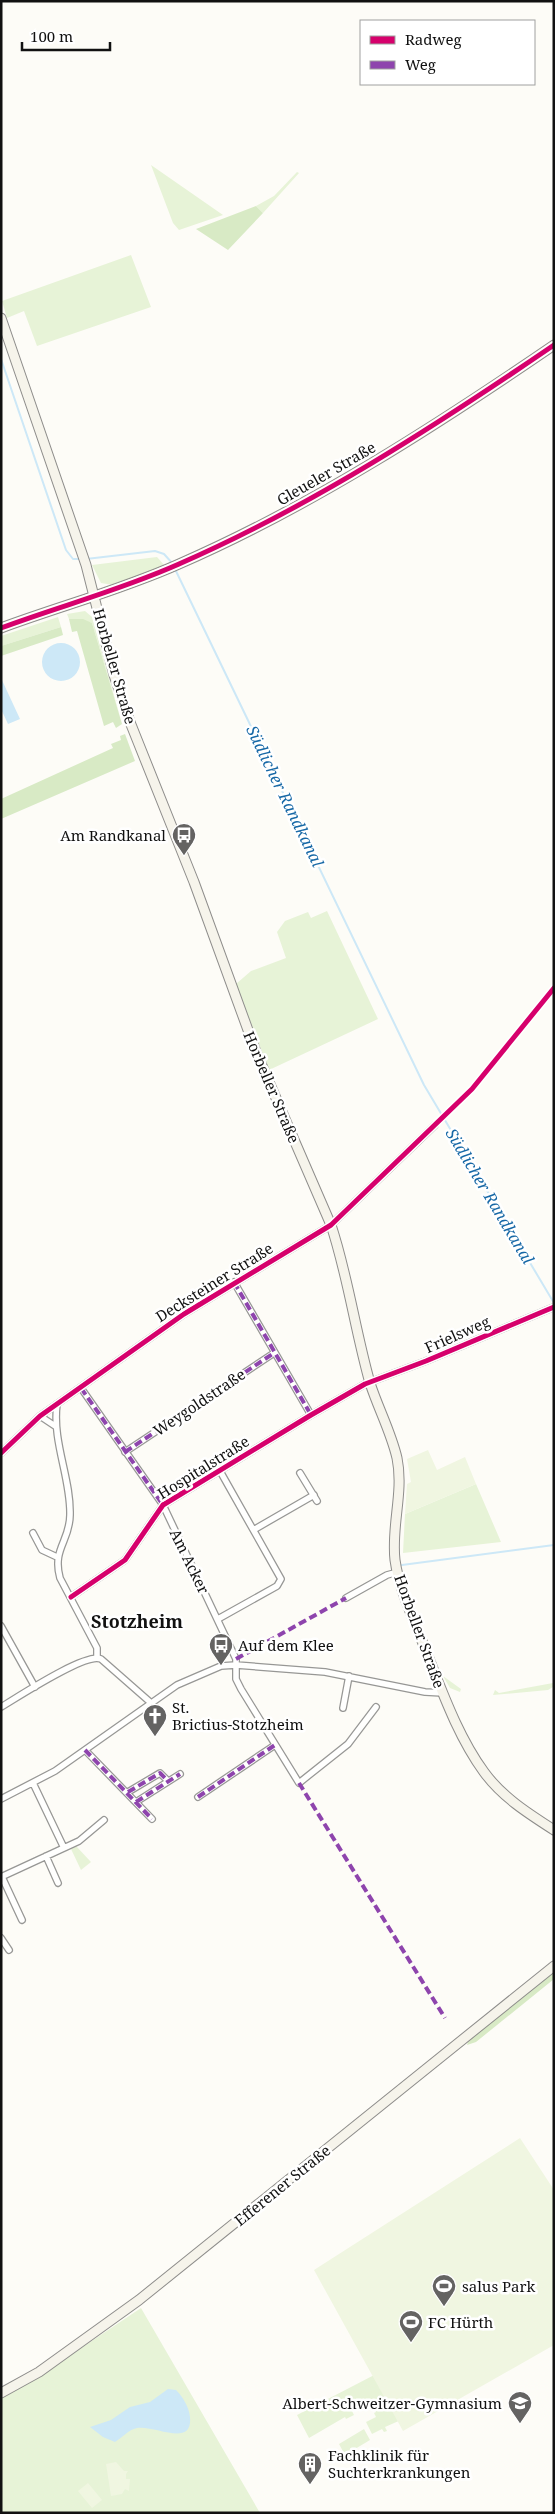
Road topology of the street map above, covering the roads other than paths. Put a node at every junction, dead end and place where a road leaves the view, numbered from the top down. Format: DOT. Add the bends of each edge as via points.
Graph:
graph roads {
  1 [pos="1,318"];
  2 [pos="554,345"];
  3 [pos="96,596"];
  4 [pos="1,628"];
  5 [pos="435,1125"];
  6 [pos="331,1225"];
  7 [pos="234,1282"];
  8 [pos="554,1307"];
  9 [pos="274,1353"];
  10 [pos="370,1382"];
  11 [pos="80,1388"];
  12 [pos="57,1404"];
  13 [pos="311,1415"];
  14 [pos="40,1416"];
  15 [pos="55,1426"];
  16 [pos="125,1452"];
  17 [pos="1,1453"];
  18 [pos="220,1470"];
  19 [pos="300,1473"];
  20 [pos="163,1505"];
  21 [pos="255,1530"];
  22 [pos="33,1533"];
  23 [pos="57,1557"];
  24 [pos="398,1572"];
  25 [pos="70,1597"];
  26 [pos="346,1598"];
  27 [pos="218,1619"];
  28 [pos="1,1626"];
  29 [pos="97,1657"];
  30 [pos="236,1665"];
  31 [pos="349,1676"];
  32 [pos="35,1687"];
  33 [pos="443,1693"];
  34 [pos="150,1702"];
  35 [pos="1,1707"];
  36 [pos="376,1707"];
  37 [pos="343,1708"];
  38 [pos="275,1745"];
  39 [pos="85,1750"];
  40 [pos="180,1774"];
  41 [pos="168,1781"];
  42 [pos="33,1783"];
  43 [pos="128,1792"];
  44 [pos="198,1797"];
  45 [pos="1,1798"];
  46 [pos="136,1802"];
  47 [pos="152,1819"];
  48 [pos="104,1820"];
  49 [pos="554,1830"];
  50 [pos="64,1848"];
  51 [pos="46,1856"];
  52 [pos="1,1877"];
  53 [pos="58,1883"];
  54 [pos="22,1920"];
  55 [pos="1,1938"];
  56 [pos="9,1950"];
  57 [pos="554,1966"];
  58 [pos="1,2393"];
  1 -- 3 [label="main road, Horbeller Straße"];
  2 -- 3 [label="main road, Gleueler Straße" via="426,430 253,529 180,564"];
  3 -- 4 [label="main road, Gleueler Straße"];
  3 -- 6 [label="main road, Horbeller Straße" via="114,675 130,722 194,882 256,1052"];
  5 -- 6 [label="street, Decksteiner Straße"];
  6 -- 7 [label="street, Decksteiner Straße"];
  6 -- 10 [label="main road, Horbeller Straße" via="346,1275"];
  7 -- 9 [label="street"];
  7 -- 11 [label="street, Decksteiner Straße"];
  8 -- 10 [label="street, Frielsweg"];
  9 -- 13 [label="street"];
  9 -- 16 [label="street, Weygoldstraße"];
  10 -- 13 [label="street, Hospitalstraße"];
  10 -- 24 [label="main road, Horbeller Straße" via="397,1457 399,1480 394,1544"];
  11 -- 12 [label="street, Decksteiner Straße"];
  11 -- 16 [label="street, Am Acker"];
  12 -- 14 [label="street, Decksteiner Straße"];
  12 -- 15 [label="street"];
  13 -- 18 [label="street, Hospitalstraße"];
  14 -- 15 [label="street"];
  14 -- 17 [label="street, Decksteiner Straße"];
  15 -- 23 [label="street" via="70,1514 66,1536"];
  16 -- 20 [label="street, Am Acker"];
  18 -- 20 [label="street, Hospitalstraße"];
  18 -- 21 [label="street"];
  19 -- 21 [label="street" via="315,1498"];
  20 -- 25 [label="street, Hospitalstraße" via="125,1560"];
  20 -- 27 [label="street, Am Acker"];
  21 -- 27 [label="street" via="280,1574 280,1583"];
  22 -- 23 [label="street" via="42,1550"];
  23 -- 25 [label="street" via="60,1578"];
  24 -- 26 [label="street"];
  24 -- 33 [label="main road, Horbeller Straße"];
  25 -- 29 [label="street" via="97,1648"];
  27 -- 30 [label="street, Am Acker"];
  28 -- 32 [label="street"];
  29 -- 32 [label="street" via="75,1664"];
  29 -- 34 [label="street"];
  30 -- 31 [label="street"];
  30 -- 34 [label="street" via="221,1666 192,1677"];
  30 -- 38 [label="street" via="236,1679"];
  31 -- 33 [label="street"];
  31 -- 37 [label="street"];
  32 -- 35 [label="street"];
  33 -- 49 [label="main road, Horbeller Straße" via="484,1772 513,1801"];
  34 -- 39 [label="street"];
  36 -- 38 [label="street" via="348,1744 299,1784"];
  38 -- 44 [label="street"];
  39 -- 42 [label="street"];
  39 -- 43 [label="street"];
  40 -- 41 [label="street"];
  41 -- 43 [label="street" via="160,1773"];
  41 -- 46 [label="street"];
  42 -- 45 [label="street"];
  42 -- 50 [label="street"];
  43 -- 46 [label="street"];
  46 -- 47 [label="street"];
  48 -- 50 [label="street" via="79,1841"];
  50 -- 51 [label="street"];
  51 -- 52 [label="street"];
  51 -- 53 [label="street"];
  52 -- 54 [label="street"];
  55 -- 56 [label="street"];
  57 -- 58 [label="main road, Efferener Straße" via="139,2300 39,2372"];
}
